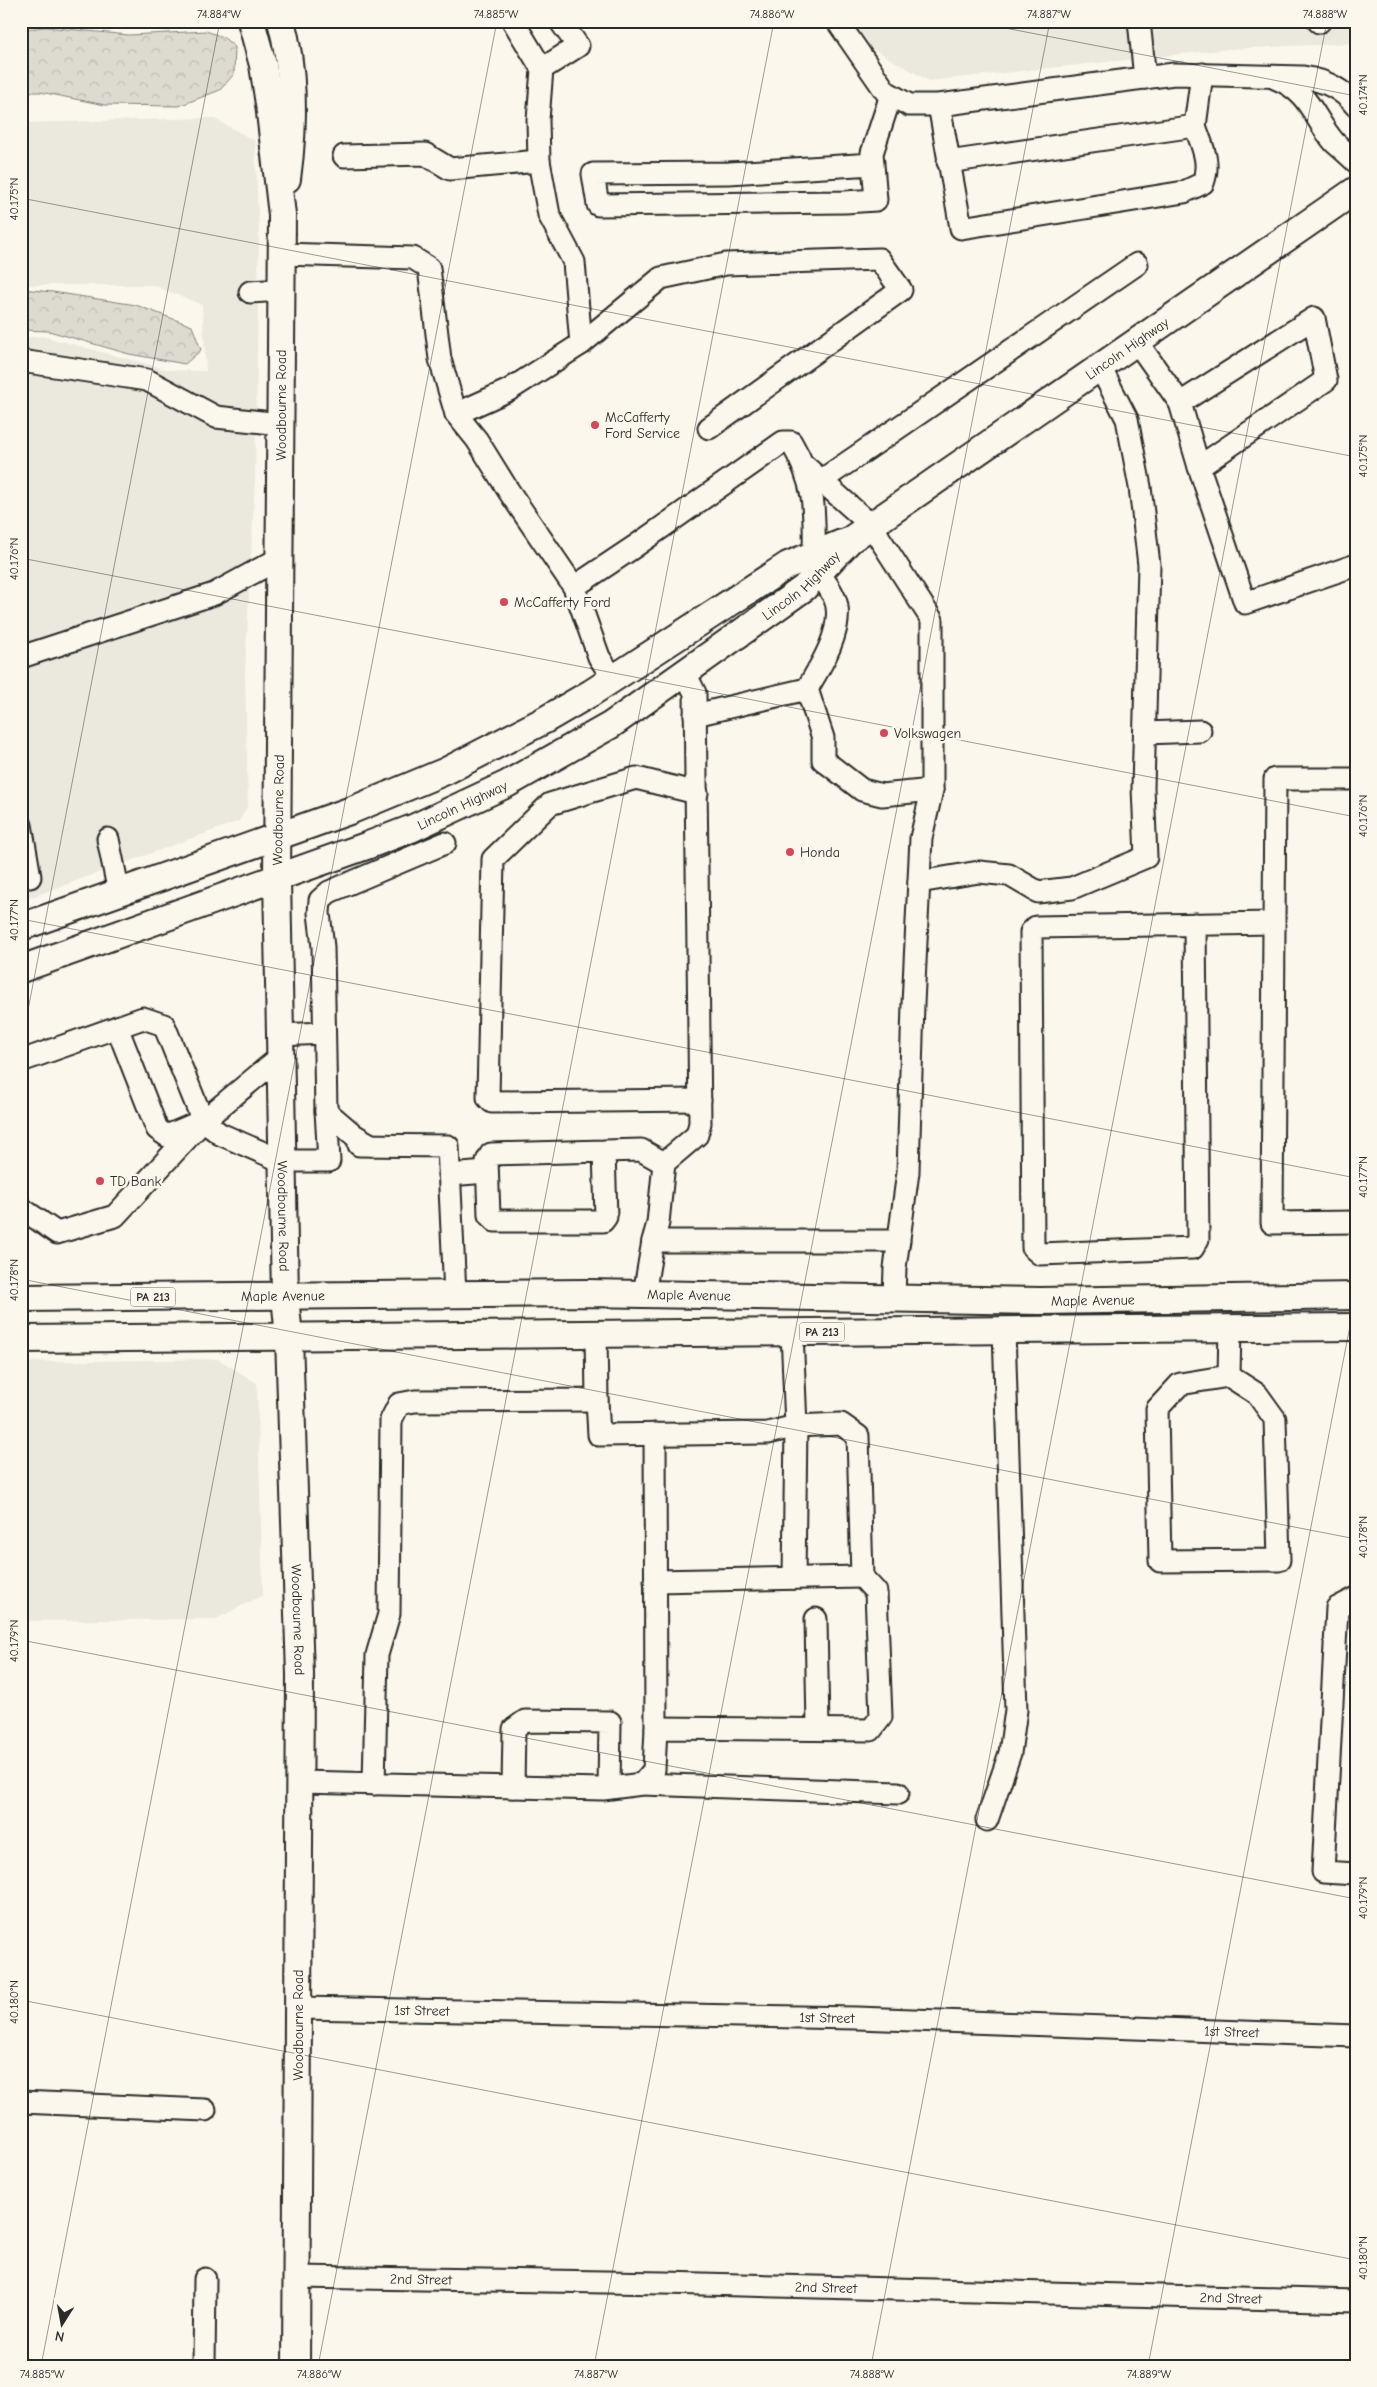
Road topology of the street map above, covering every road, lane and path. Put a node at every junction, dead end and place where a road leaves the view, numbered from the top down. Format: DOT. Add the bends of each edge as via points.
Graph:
graph roads {
  1 [pos="251,21"];
  2 [pos="281,21"];
  3 [pos="513,21"];
  4 [pos="560,21"];
  5 [pos="837,21"];
  6 [pos="1139,21"];
  7 [pos="542,69"];
  8 [pos="1202,74"];
  9 [pos="1270,76"];
  10 [pos="1145,78"];
  11 [pos="891,95"];
  12 [pos="939,105"];
  13 [pos="1356,106"];
  14 [pos="1194,126"];
  15 [pos="344,156"];
  16 [pos="539,161"];
  17 [pos="948,162"];
  18 [pos="1356,162"];
  19 [pos="874,164"];
  20 [pos="1356,190"];
  21 [pos="282,215"];
  22 [pos="282,254"];
  23 [pos="1137,264"];
  24 [pos="282,290"];
  25 [pos="250,292"];
  26 [pos="1137,342"];
  27 [pos="581,344"];
  28 [pos="21,362"];
  29 [pos="1100,368"];
  30 [pos="1180,403"];
  31 [pos="456,414"];
  32 [pos="281,424"];
  33 [pos="709,428"];
  34 [pos="805,466"];
  35 [pos="1199,467"];
  36 [pos="822,480"];
  37 [pos="871,525"];
  38 [pos="280,558"];
  39 [pos="817,563"];
  40 [pos="1356,564"];
  41 [pos="574,587"];
  42 [pos="21,656"];
  43 [pos="685,673"];
  44 [pos="614,678"];
  45 [pos="807,690"];
  46 [pos="696,715"];
  47 [pos="1200,731"];
  48 [pos="1145,733"];
  49 [pos="1356,779"];
  50 [pos="932,790"];
  51 [pos="697,793"];
  52 [pos="21,825"];
  53 [pos="278,836"];
  54 [pos="108,839"];
  55 [pos="445,844"];
  56 [pos="360,848"];
  57 [pos="369,874"];
  58 [pos="30,877"];
  59 [pos="277,878"];
  60 [pos="919,882"];
  61 [pos="119,893"];
  62 [pos="1274,923"];
  63 [pos="1195,924"];
  64 [pos="21,928"];
  65 [pos="21,969"];
  66 [pos="117,1027"];
  67 [pos="324,1033"];
  68 [pos="280,1046"];
  69 [pos="21,1061"];
  70 [pos="700,1100"];
  71 [pos="326,1111"];
  72 [pos="202,1121"];
  73 [pos="328,1145"];
  74 [pos="372,1145"];
  75 [pos="604,1151"];
  76 [pos="282,1161"];
  77 [pos="664,1163"];
  78 [pos="487,1172"];
  79 [pos="449,1175"];
  80 [pos="21,1208"];
  81 [pos="1356,1222"];
  82 [pos="653,1241"];
  83 [pos="899,1241"];
  84 [pos="455,1294"];
  85 [pos="644,1294"];
  86 [pos="285,1296"];
  87 [pos="1356,1296"];
  88 [pos="21,1298"];
  89 [pos="894,1298"];
  90 [pos="1356,1327"];
  91 [pos="1230,1328"];
  92 [pos="1004,1330"];
  93 [pos="792,1332"];
  94 [pos="596,1334"];
  95 [pos="289,1337"];
  96 [pos="21,1339"];
  97 [pos="1229,1376"];
  98 [pos="596,1400"];
  99 [pos="796,1426"];
  100 [pos="655,1434"];
  101 [pos="862,1577"];
  102 [pos="794,1578"];
  103 [pos="655,1580"];
  104 [pos="1356,1598"];
  105 [pos="816,1619"];
  106 [pos="656,1728"];
  107 [pos="818,1729"];
  108 [pos="299,1782"];
  109 [pos="374,1784"];
  110 [pos="642,1784"];
  111 [pos="513,1787"];
  112 [pos="609,1788"];
  113 [pos="898,1792"];
  114 [pos="987,1820"];
  115 [pos="1356,1874"];
  116 [pos="298,2008"];
  117 [pos="1356,2036"];
  118 [pos="21,2102"];
  119 [pos="206,2110"];
  120 [pos="296,2277"];
  121 [pos="205,2279"];
  122 [pos="1356,2301"];
  123 [pos="204,2366"];
  124 [pos="296,2366"];
  1 -- 21 [label="main road, Woodbourne Road" via="263,65"];
  2 -- 21 [label="main road, Woodbourne Road" via="289,70 292,132"];
  3 -- 7 [label="street"];
  4 -- 7 [label="street" via="578,46"];
  5 -- 11 [label="street"];
  6 -- 10 [label="street"];
  7 -- 16 [label="street"];
  8 -- 9 [label="street"];
  8 -- 10 [label="street"];
  8 -- 14 [label="street"];
  9 -- 13 [label="street" via="1318,79 1343,92"];
  9 -- 18 [label="street" via="1297,89 1335,142"];
  10 -- 12 [label="street"];
  11 -- 12 [label="street" via="909,106"];
  11 -- 19 [label="street" via="872,153"];
  12 -- 17 [label="street"];
  14 -- 17 [label="street"];
  14 -- 17 [label="street" via="1206,157 1207,172 1203,183 1184,192 961,228"];
  15 -- 16 [label="street" via="425,154 450,169"];
  16 -- 27 [label="street" via="549,215 574,262"];
  19 -- 19 [label="street" via="739,172 593,174 598,206 845,202 876,200"];
  20 -- 26 [label="main road, Lincoln Highway"];
  21 -- 22 [label="main road, Woodbourne Road"];
  22 -- 24 [label="main road, Woodbourne Road"];
  22 -- 31 [label="street" via="413,258 429,268 440,359"];
  23 -- 36 [label="street"];
  24 -- 25 [label="street"];
  24 -- 32 [label="main road, Woodbourne Road"];
  26 -- 29 [label="main road, Lincoln Highway"];
  26 -- 30 [label="street"];
  27 -- 31 [label="street" via="510,390"];
  27 -- 33 [label="street" via="661,278 726,264 879,259 901,290"];
  28 -- 32 [label="street" via="147,380 216,417"];
  29 -- 37 [label="main road, Lincoln Highway"];
  29 -- 48 [label="street" via="1127,419 1140,487 1149,564"];
  30 -- 35 [label="street"];
  30 -- 35 [label="street" via="1314,318 1326,380"];
  31 -- 41 [label="street" via="477,440"];
  32 -- 38 [label="main road, Woodbourne Road"];
  34 -- 36 [label="street"];
  34 -- 39 [label="street" via="814,504"];
  34 -- 41 [label="street" via="791,442 783,442"];
  35 -- 40 [label="street" via="1244,603"];
  36 -- 37 [label="street"];
  37 -- 39 [label="main road, Lincoln Highway"];
  37 -- 50 [label="street" via="932,620"];
  38 -- 42 [label="street" via="214,594"];
  38 -- 53 [label="main road, Woodbourne Road"];
  39 -- 43 [label="main road, Lincoln Highway" via="804,588"];
  39 -- 44 [label="main road, Lincoln Highway" via="788,565"];
  39 -- 45 [label="street" via="838,606 826,657"];
  41 -- 44 [label="street" via="599,657"];
  43 -- 46 [label="street" via="695,693"];
  43 -- 56 [label="main road, Lincoln Highway" via="610,725 507,784 422,824"];
  44 -- 53 [label="main road, Lincoln Highway" via="543,721 446,771"];
  45 -- 46 [label="street"];
  45 -- 50 [label="street" via="823,738 823,760 862,790 882,794"];
  46 -- 51 [label="street"];
  47 -- 48 [label="street"];
  48 -- 60 [label="street" via="1146,857 1072,888 1038,892 1009,875 979,872"];
  49 -- 62 [label="street" via="1275,780"];
  50 -- 60 [label="street" via="922,838"];
  51 -- 70 [label="street"];
  51 -- 70 [label="street" via="636,778 550,804 494,859 488,1098 492,1102"];
  52 -- 58 [label="street"];
  53 -- 59 [label="main road, Woodbourne Road"];
  53 -- 61 [label="main road, Lincoln Highway"];
  54 -- 61 [label="street"];
  55 -- 57 [label="street"];
  56 -- 57 [label="street"];
  56 -- 59 [label="main road, Lincoln Highway"];
  57 -- 67 [label="street" via="329,892 320,900"];
  59 -- 65 [label="main road, Lincoln Highway"];
  59 -- 68 [label="main road, Woodbourne Road"];
  60 -- 83 [label="street" via="908,1172"];
  61 -- 64 [label="main road, Lincoln Highway"];
  62 -- 63 [label="street"];
  62 -- 81 [label="street" via="1272,1223"];
  63 -- 63 [label="street" via="1198,1239 1193,1248 1040,1254 1033,1248 1031,932 1036,927"];
  66 -- 69 [label="street"];
  66 -- 72 [label="street" via="143,1018 164,1024"];
  66 -- 72 [label="street" via="157,1129 167,1136"];
  67 -- 68 [label="street"];
  67 -- 71 [label="street"];
  68 -- 72 [label="street"];
  68 -- 76 [label="main road, Woodbourne Road"];
  70 -- 77 [label="street" via="697,1136"];
  71 -- 73 [label="street"];
  71 -- 74 [label="street" via="354,1135"];
  72 -- 76 [label="street" via="220,1134"];
  72 -- 80 [label="street" via="114,1216 57,1233"];
  73 -- 74 [label="street"];
  73 -- 76 [label="street" via="329,1161"];
  74 -- 79 [label="street" via="448,1146"];
  75 -- 77 [label="street" via="641,1150"];
  75 -- 78 [label="street" via="491,1154"];
  75 -- 78 [label="street" via="606,1217 603,1221 495,1221 489,1215"];
  76 -- 86 [label="main road, Woodbourne Road"];
  77 -- 82 [label="street" via="658,1224"];
  78 -- 79 [label="street"];
  79 -- 84 [label="street"];
  82 -- 83 [label="street"];
  82 -- 85 [label="street"];
  83 -- 89 [label="street"];
  84 -- 85 [label="main road, Maple Avenue / PA 213"];
  84 -- 86 [label="main road, Maple Avenue / PA 213"];
  85 -- 89 [label="main road, Maple Avenue / PA 213"];
  86 -- 88 [label="main road, Maple Avenue / PA 213"];
  86 -- 95 [label="main road, Woodbourne Road"];
  87 -- 89 [label="main road, Maple Avenue / PA 213" via="1049,1301"];
  90 -- 91 [label="main road, PA 213"];
  91 -- 92 [label="main road, PA 213"];
  91 -- 97 [label="street"];
  92 -- 93 [label="main road, PA 213"];
  92 -- 114 [label="street" via="1016,1710 1010,1753"];
  93 -- 94 [label="main road, PA 213"];
  93 -- 99 [label="street"];
  94 -- 95 [label="main road, PA 213"];
  94 -- 98 [label="street"];
  95 -- 96 [label="main road, PA 213"];
  95 -- 108 [label="main road, Woodbourne Road" via="300,1675"];
  97 -- 97 [label="street" via="1180,1384 1156,1409 1160,1561 1279,1560 1276,1419 1257,1394"];
  98 -- 100 [label="street" via="599,1435"];
  98 -- 109 [label="street" via="415,1401 399,1404 391,1420 389,1614 377,1655"];
  99 -- 100 [label="street" via="768,1433"];
  99 -- 101 [label="street" via="841,1424 858,1436"];
  99 -- 102 [label="street"];
  100 -- 103 [label="street"];
  101 -- 102 [label="street"];
  101 -- 107 [label="street" via="876,1592 881,1717 871,1730"];
  102 -- 103 [label="street"];
  103 -- 106 [label="street"];
  104 -- 115 [label="street" via="1336,1608 1322,1872"];
  105 -- 107 [label="street"];
  106 -- 107 [label="street"];
  106 -- 110 [label="street" via="654,1770"];
  108 -- 109 [label="street"];
  108 -- 116 [label="main road, Woodbourne Road"];
  109 -- 111 [label="street"];
  110 -- 112 [label="street"];
  110 -- 113 [label="street"];
  111 -- 112 [label="street"];
  111 -- 112 [label="street" via="514,1729 525,1721 610,1722"];
  116 -- 117 [label="street, 1st Street" via="886,2019"];
  116 -- 120 [label="main road, Woodbourne Road"];
  118 -- 119 [label="street"];
  120 -- 122 [label="street, 2nd Street"];
  120 -- 124 [label="main road, Woodbourne Road"];
  121 -- 123 [label="street"];
}
